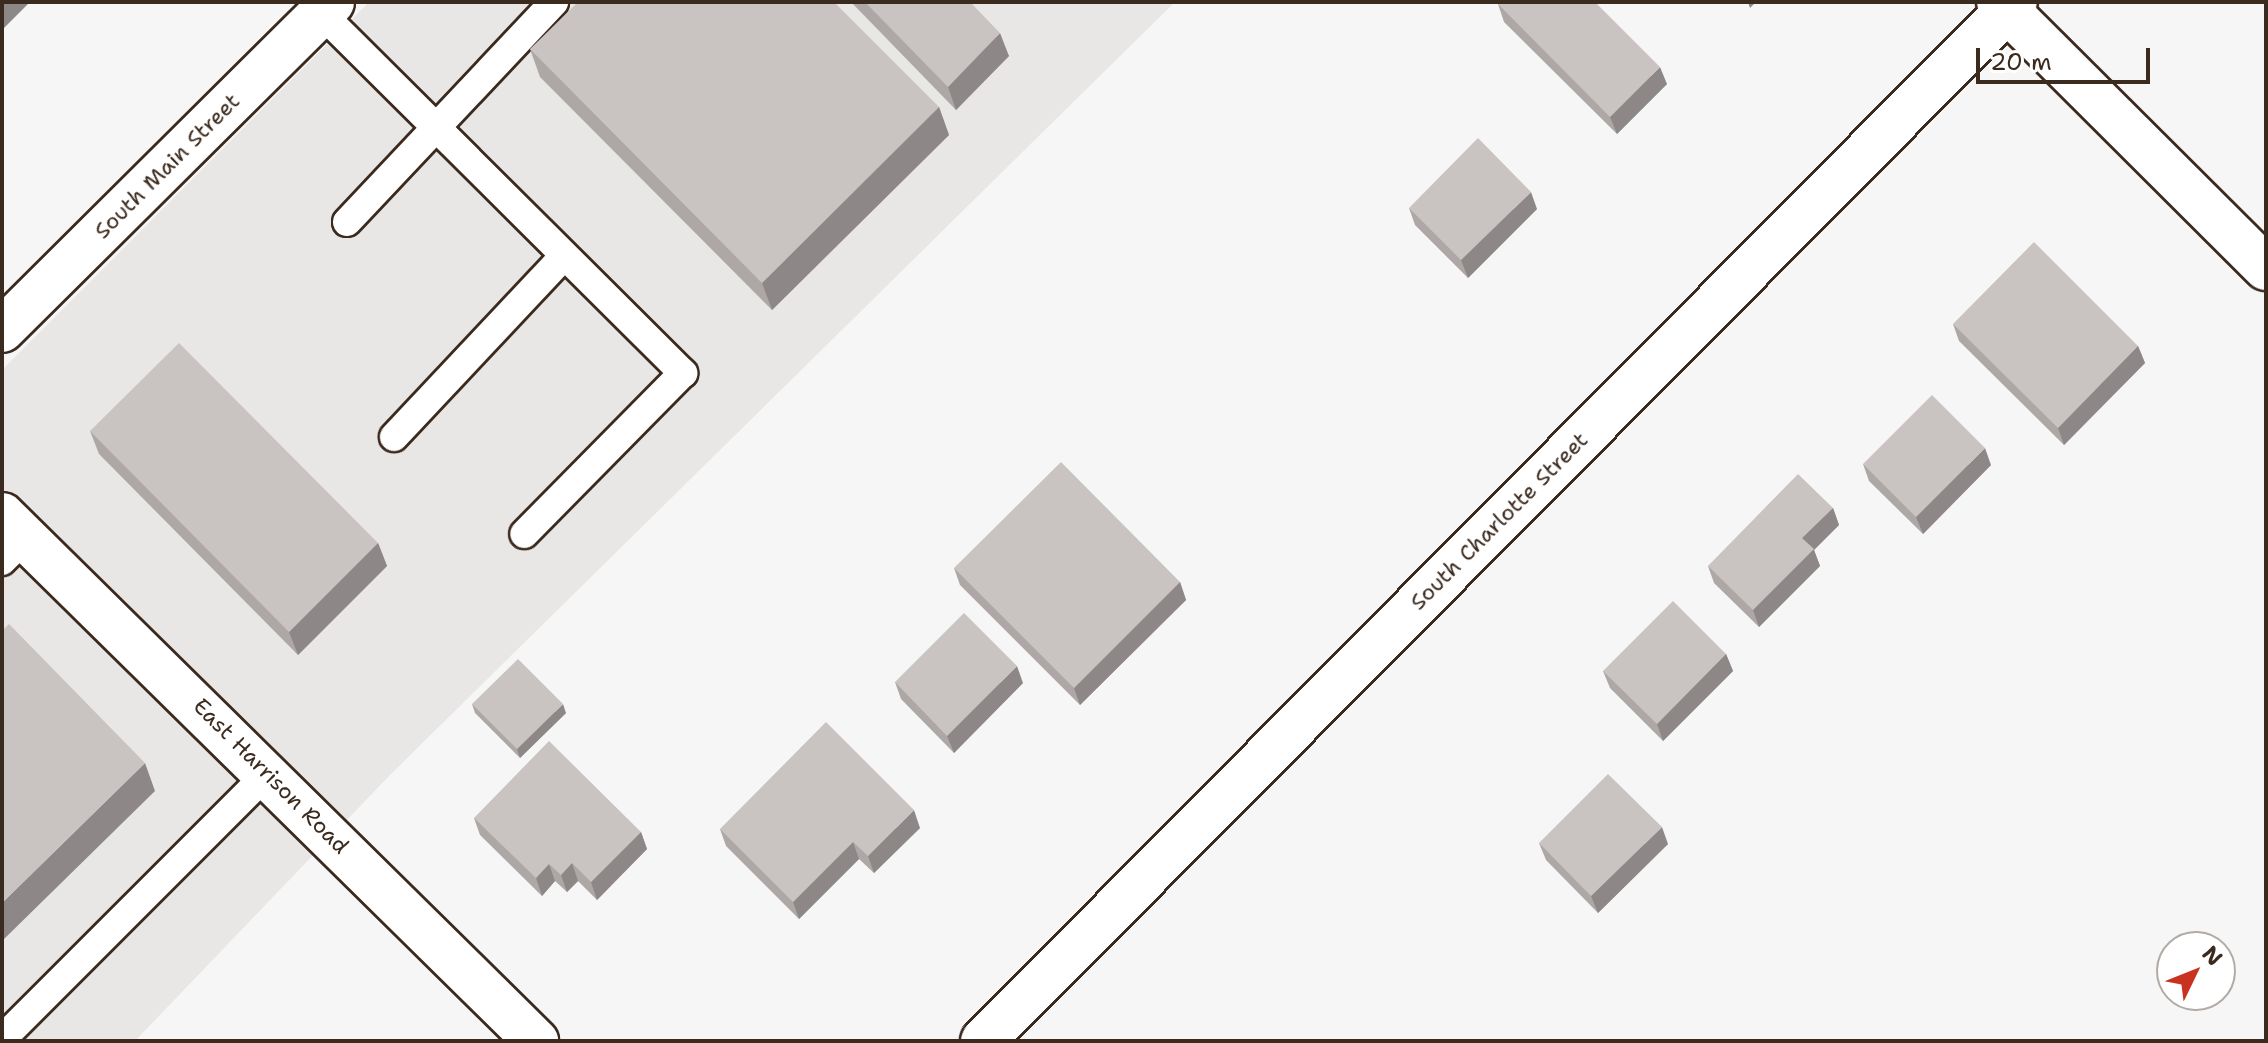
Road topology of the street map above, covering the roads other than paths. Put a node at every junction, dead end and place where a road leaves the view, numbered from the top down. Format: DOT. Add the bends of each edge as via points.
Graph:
graph roads {
  1 [pos="554,2"];
  2 [pos="2007,5"];
  3 [pos="321,6"];
  4 [pos="438,130"];
  5 [pos="347,222"];
  6 [pos="564,256"];
  7 [pos="2266,268"];
  8 [pos="2,330"];
  9 [pos="394,437"];
  10 [pos="524,534"];
  11 [pos="10,538"];
  12 [pos="269,772"];
  13 [pos="2,1039"];
  14 [pos="536,1041"];
  15 [pos="983,1041"];
  1 -- 4 [label="lane"];
  2 -- 7 [label="street"];
  2 -- 15 [label="street, South Charlotte Street"];
  3 -- 4 [label="lane"];
  3 -- 8 [label="street, South Main Street"];
  4 -- 5 [label="lane"];
  4 -- 6 [label="lane"];
  6 -- 9 [label="lane"];
  6 -- 10 [label="lane" via="683,373"];
  11 -- 12 [label="street, East Harrison Road"];
  12 -- 13 [label="lane"];
  12 -- 14 [label="street, East Harrison Road"];
}
